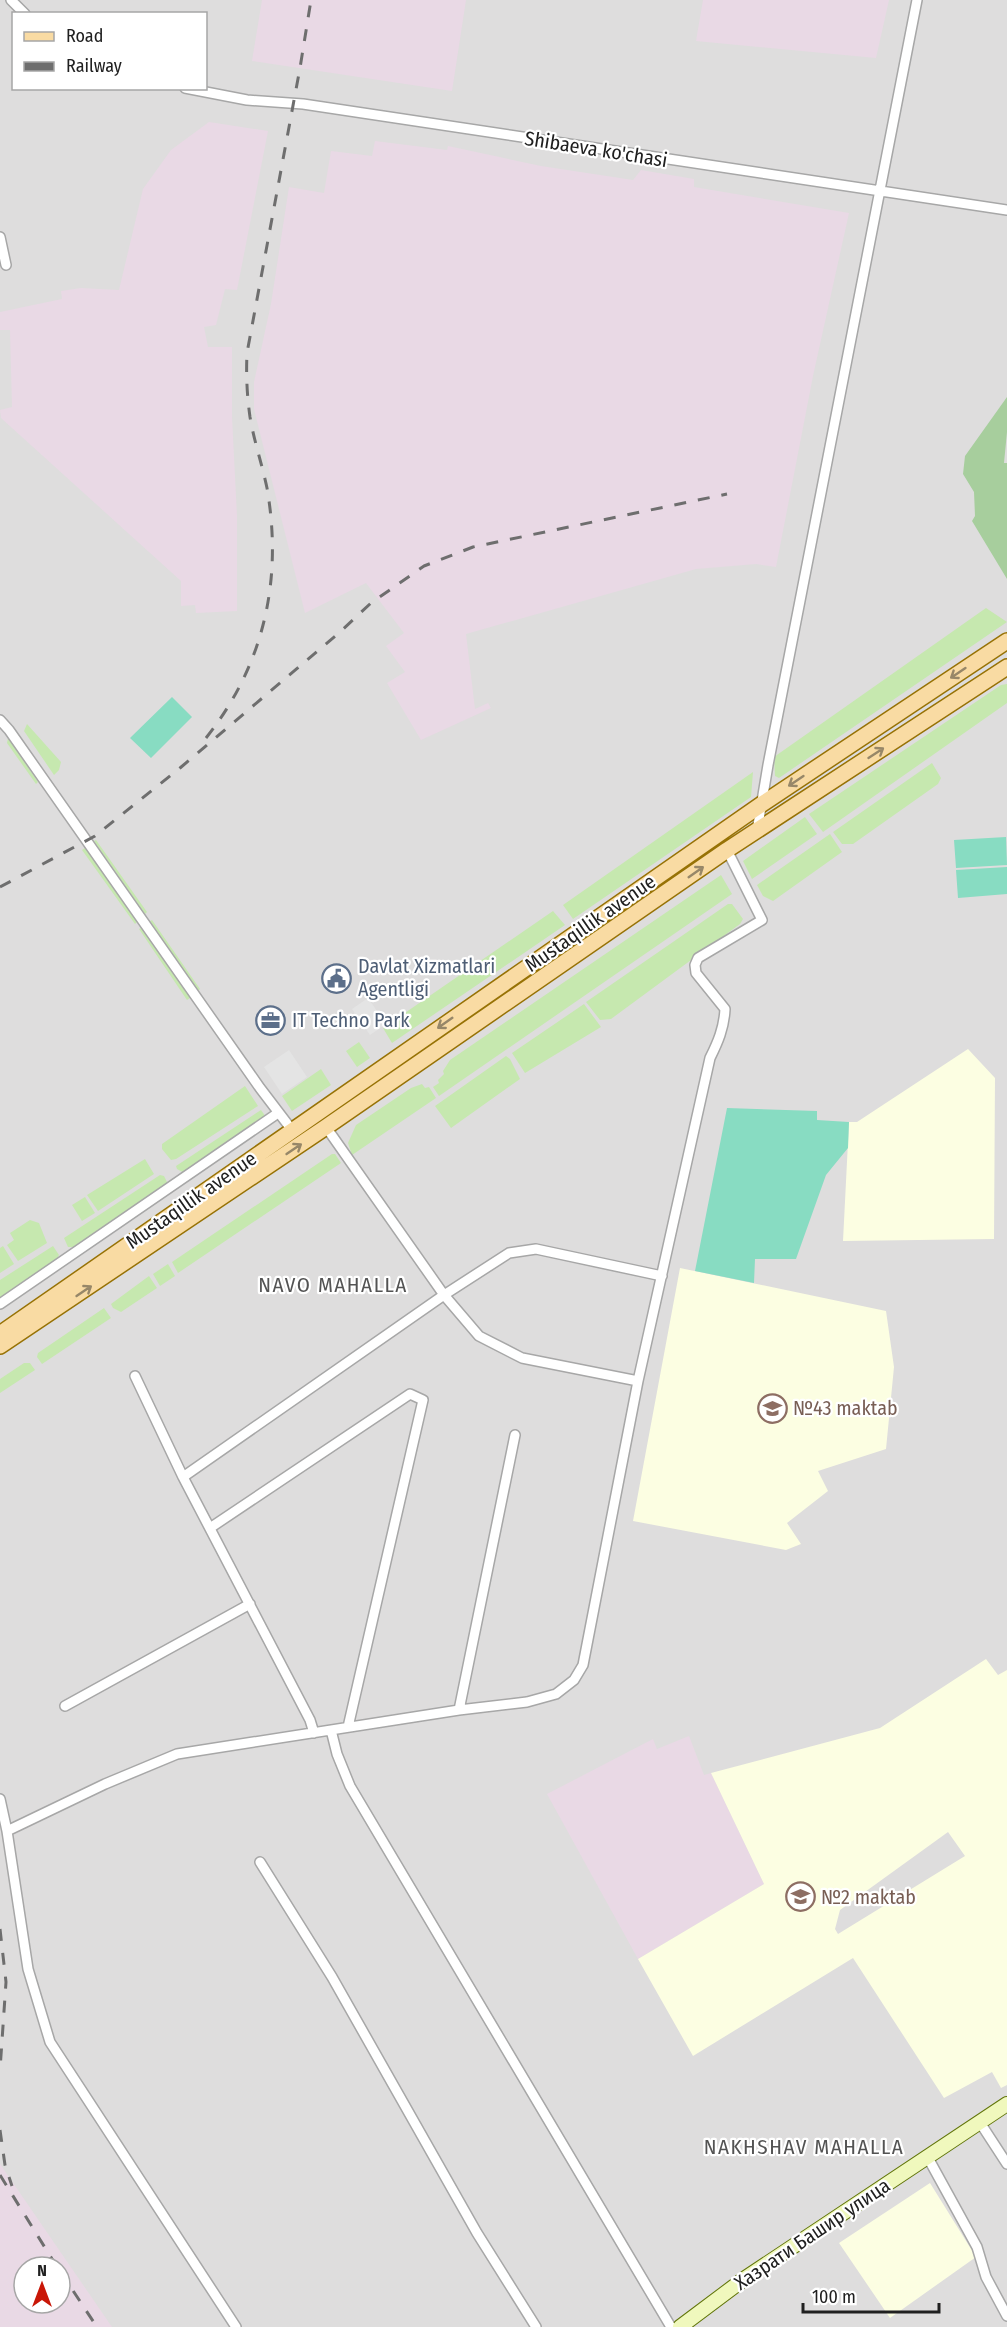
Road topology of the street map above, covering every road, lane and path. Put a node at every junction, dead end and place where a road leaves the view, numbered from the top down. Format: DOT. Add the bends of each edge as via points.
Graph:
graph roads {
  1 [pos="10,0"];
  2 [pos="917,0"];
  3 [pos="24,12"];
  4 [pos="195,90"];
  5 [pos="879,192"];
  6 [pos="1007,210"];
  7 [pos="0,237"];
  8 [pos="6,265"];
  9 [pos="1007,641"];
  10 [pos="1007,667"];
  11 [pos="0,720"];
  12 [pos="762,804"];
  13 [pos="757,831"];
  14 [pos="718,835"];
  15 [pos="727,850"];
  16 [pos="278,1113"];
  17 [pos="326,1127"];
  18 [pos="292,1130"];
  19 [pos="185,1214"];
  20 [pos="662,1276"];
  21 [pos="444,1295"];
  22 [pos="0,1304"];
  23 [pos="0,1334"];
  24 [pos="0,1346"];
  25 [pos="135,1376"];
  26 [pos="638,1381"];
  27 [pos="515,1435"];
  28 [pos="183,1477"];
  29 [pos="210,1528"];
  30 [pos="250,1604"];
  31 [pos="65,1706"];
  32 [pos="459,1710"];
  33 [pos="348,1727"];
  34 [pos="331,1730"];
  35 [pos="314,1733"];
  36 [pos="0,1799"];
  37 [pos="7,1831"];
  38 [pos="261,1862"];
  39 [pos="1007,2104"];
  40 [pos="979,2121"];
  41 [pos="927,2156"];
  42 [pos="1007,2164"];
  43 [pos="1007,2316"];
  44 [pos="236,2327"];
  45 [pos="536,2327"];
  46 [pos="671,2327"];
  47 [pos="680,2327"];
  1 -- 3 [label="street"];
  2 -- 5 [label="street"];
  4 -- 5 [label="street, Shibaeva ko'chasi"];
  5 -- 6 [label="street, Shibaeva ko'chasi"];
  5 -- 12 [label="street"];
  7 -- 8 [label="street"];
  9 -- 12 [label="main road, Mustaqillik avenue, one-way"];
  13 -- 10 [label="main road, Mustaqillik avenue, one-way"];
  11 -- 16 [label="street"];
  12 -- 13 [label="street"];
  12 -- 14 [label="main road, Mustaqillik avenue"];
  13 -- 15 [label="main road, Mustaqillik avenue"];
  14 -- 15 [label="street"];
  14 -- 18 [label="main road, Mustaqillik avenue, one-way"];
  17 -- 15 [label="main road, Mustaqillik avenue, one-way"];
  15 -- 20 [label="street" via="762,920 698,958 695,964 696,973 725,1009 724,1022 710,1058"];
  16 -- 18 [label="street"];
  16 -- 22 [label="street"];
  19 -- 17 [label="main road, Mustaqillik avenue, one-way"];
  17 -- 21 [label="street"];
  18 -- 19 [label="main road, Mustaqillik avenue"];
  19 -- 23 [label="main road, Mustaqillik avenue"];
  24 -- 19 [label="main road, Mustaqillik avenue, one-way"];
  20 -- 21 [label="street" via="536,1249 509,1253"];
  20 -- 26 [label="street"];
  21 -- 26 [label="street" via="479,1336 501,1349 522,1358"];
  21 -- 28 [label="street"];
  25 -- 28 [label="street"];
  26 -- 32 [label="street" via="583,1665 574,1680 556,1694 527,1702"];
  27 -- 32 [label="street"];
  28 -- 29 [label="street"];
  29 -- 30 [label="street"];
  29 -- 33 [label="street" via="410,1394 423,1400"];
  30 -- 31 [label="street"];
  30 -- 35 [label="street"];
  32 -- 33 [label="street"];
  33 -- 34 [label="street"];
  34 -- 35 [label="street"];
  34 -- 46 [label="street" via="350,1786"];
  35 -- 37 [label="street" via="177,1754"];
  36 -- 37 [label="street"];
  37 -- 44 [label="street" via="27,1969 50,2042"];
  38 -- 45 [label="street"];
  39 -- 40 [label="street, Хазрати Башир улица"];
  40 -- 41 [label="street, Хазрати Башир улица"];
  40 -- 42 [label="street"];
  41 -- 43 [label="street" via="977,2247 986,2277"];
  41 -- 47 [label="street, Хазрати Башир улица" via="744,2279"];
}
